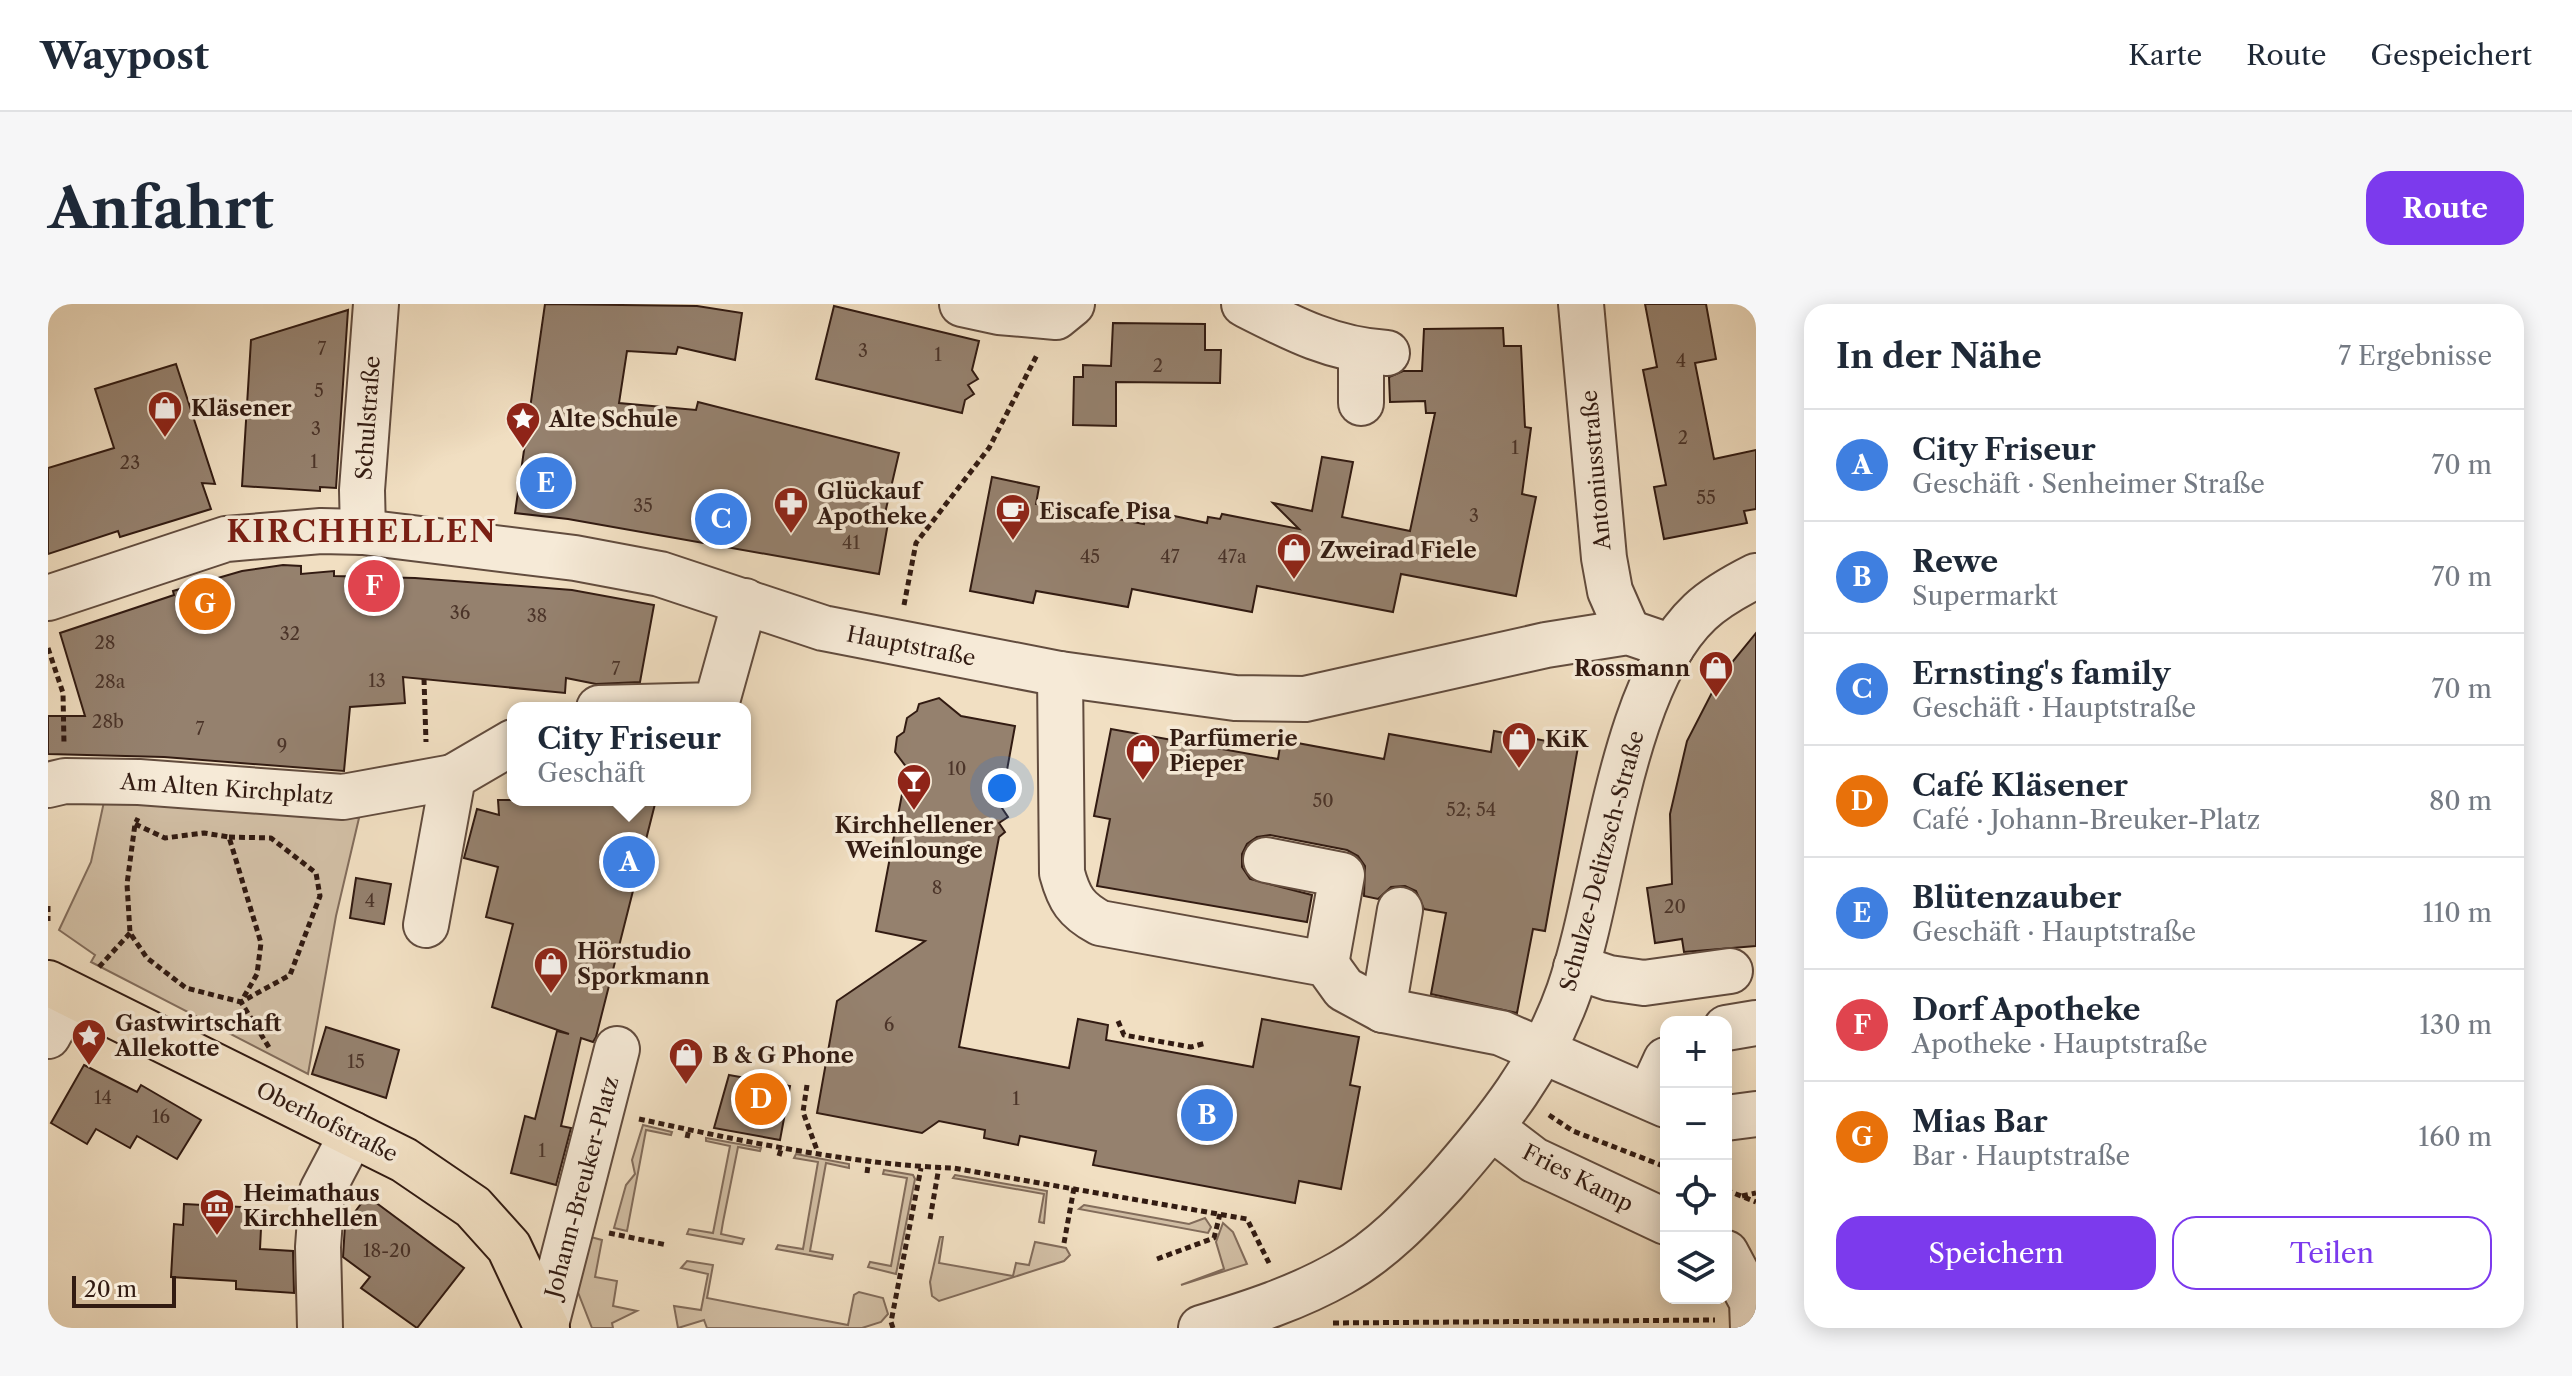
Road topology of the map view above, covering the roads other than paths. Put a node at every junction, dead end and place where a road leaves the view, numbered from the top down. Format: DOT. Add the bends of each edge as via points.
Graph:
graph roads {
  1 [pos="376,304"];
  2 [pos="962,304"];
  3 [pos="1244,304"];
  4 [pos="1581,304"];
  5 [pos="1064,310"];
  6 [pos="1361,403"];
  7 [pos="363,532"];
  8 [pos="1756,576"];
  9 [pos="48,598"];
  10 [pos="745,601"];
  11 [pos="1628,632"];
  12 [pos="1672,647"];
  13 [pos="1060,674"];
  14 [pos="716,702"];
  15 [pos="507,745"];
  16 [pos="440,780"];
  17 [pos="56,783"];
  18 [pos="1266,860"];
  19 [pos="1400,910"];
  20 [pos="426,925"];
  21 [pos="1326,964"];
  22 [pos="1576,967"];
  23 [pos="1730,971"];
  24 [pos="59,989"];
  25 [pos="1383,1010"];
  26 [pos="1756,1023"];
  27 [pos="1732,1027"];
  28 [pos="48,1036"];
  29 [pos="617,1049"];
  30 [pos="1544,1049"];
  31 [pos="1660,1087"];
  32 [pos="1505,1112"];
  33 [pos="1756,1114"];
  34 [pos="1732,1117"];
  35 [pos="352,1134"];
  36 [pos="1660,1219"];
  37 [pos="1732,1264"];
  38 [pos="1737,1324"];
  39 [pos="546,1327"];
  40 [pos="320,1328"];
  41 [pos="1201,1328"];
  1 -- 7 [label="street, Schulstraße"];
  2 -- 5 [label="street" via="999,312"];
  3 -- 6 [label="street" via="1342,348 1374,352"];
  4 -- 11 [label="street, Antoniusstraße" via="1604,558 1610,591"];
  7 -- 9 [label="street, Hauptstraße" via="226,539"];
  7 -- 10 [label="street, Hauptstraße" via="632,568"];
  8 -- 12 [label="street" via="1699,613"];
  10 -- 13 [label="street, Hauptstraße" via="889,658"];
  10 -- 14 [label="street"];
  11 -- 12 [label="street, Hauptstraße"];
  11 -- 13 [label="street, Hauptstraße" via="1305,699 1235,698"];
  12 -- 22 [label="street, Schulze-Delitzsch-Straße" via="1638,725"];
  13 -- 21 [label="street" via="1062,873 1079,912 1100,923"];
  15 -- 16 [label="street"];
  16 -- 17 [label="street, Am Alten Kirchplatz" via="343,797 137,803"];
  16 -- 20 [label="street"];
  18 -- 21 [label="street" via="1342,875"];
  19 -- 25 [label="street"];
  21 -- 25 [label="street" via="1344,989"];
  22 -- 23 [label="street" via="1644,983"];
  22 -- 30 [label="street, Schulze-Delitzsch-Straße"];
  24 -- 28 [label="street"];
  24 -- 35 [label="main road, Oberhofstraße"];
  25 -- 30 [label="street" via="1501,1033"];
  26 -- 27 [label="street"];
  29 -- 39 [label="street, Johann-Breuker-Platz"];
  30 -- 31 [label="street"];
  30 -- 32 [label="street, Schulze-Delitzsch-Straße"];
  32 -- 36 [label="street, Fries Kamp" via="1534,1160"];
  32 -- 41 [label="street, Schulze-Delitzsch-Straße" via="1385,1244 1288,1300"];
  33 -- 34 [label="street"];
  35 -- 39 [label="main road, Oberhofstraße" via="404,1160 488,1222 509,1247"];
  35 -- 40 [label="street" via="322,1191"];
  37 -- 38 [label="street" via="1752,1302"];
}
